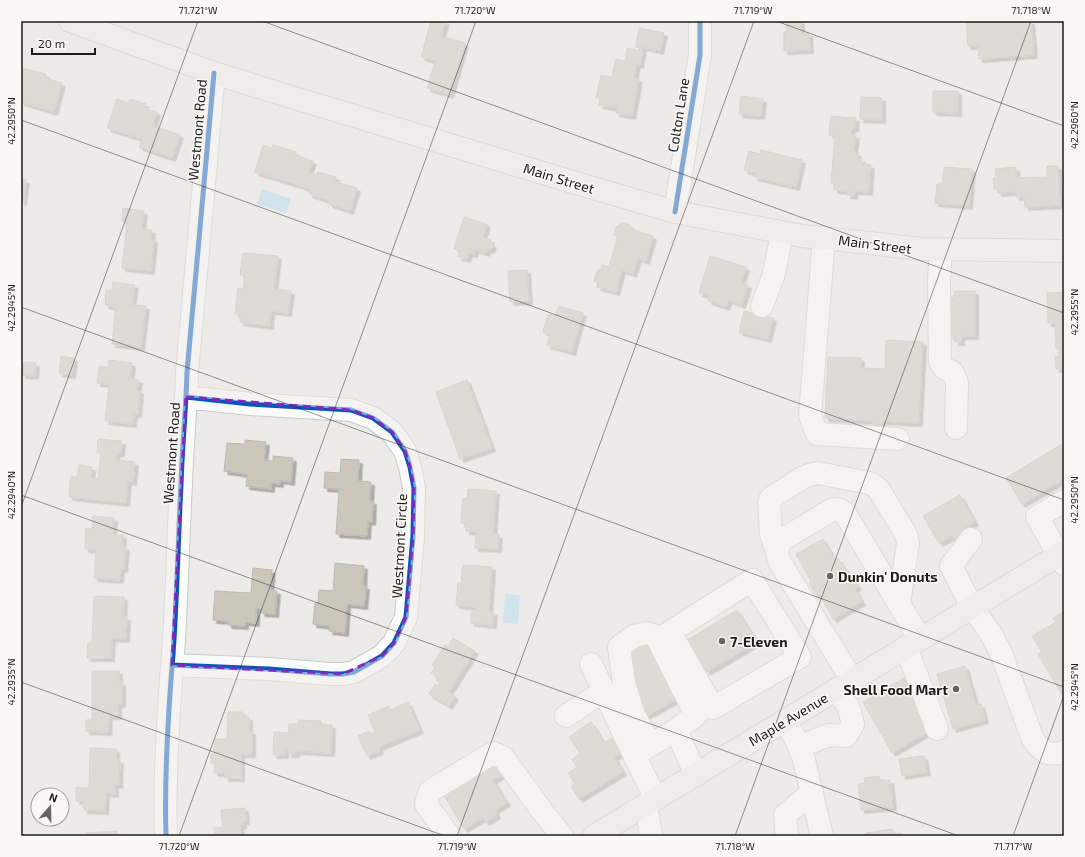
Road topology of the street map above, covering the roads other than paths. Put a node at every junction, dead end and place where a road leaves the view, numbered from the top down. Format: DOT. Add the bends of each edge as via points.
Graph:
graph roads {
  1 [pos="70,21"];
  2 [pos="700,21"];
  3 [pos="214,73"];
  4 [pos="675,212"];
  5 [pos="782,232"];
  6 [pos="824,238"];
  7 [pos="941,250"];
  8 [pos="1064,251"];
  9 [pos="762,306"];
  10 [pos="186,397"];
  11 [pos="956,428"];
  12 [pos="898,439"];
  13 [pos="860,481"];
  14 [pos="1064,501"];
  15 [pos="833,509"];
  16 [pos="971,540"];
  17 [pos="777,552"];
  18 [pos="1062,557"];
  19 [pos="899,604"];
  20 [pos="972,607"];
  21 [pos="913,643"];
  22 [pos="591,664"];
  23 [pos="172,665"];
  24 [pos="844,685"];
  25 [pos="604,691"];
  26 [pos="728,699"];
  27 [pos="566,716"];
  28 [pos="785,721"];
  29 [pos="937,729"];
  30 [pos="676,730"];
  31 [pos="799,746"];
  32 [pos="642,750"];
  33 [pos="1064,752"];
  34 [pos="696,775"];
  35 [pos="812,792"];
  36 [pos="651,801"];
  37 [pos="166,836"];
  38 [pos="449,836"];
  39 [pos="562,836"];
  40 [pos="594,836"];
  41 [pos="651,836"];
  42 [pos="787,836"];
  43 [pos="822,836"];
  1 -- 3 [label="main road, Main Street"];
  2 -- 4 [label="street, Colton Lane" via="700,55"];
  3 -- 4 [label="main road, Main Street"];
  3 -- 10 [label="street, Westmont Road"];
  4 -- 5 [label="main road, Main Street"];
  5 -- 6 [label="main road, Main Street"];
  5 -- 9 [label="street" via="774,274"];
  6 -- 7 [label="main road, Main Street"];
  6 -- 12 [label="street" via="810,416 816,434"];
  7 -- 8 [label="main road, Main Street"];
  7 -- 11 [label="street" via="940,362 944,368 952,372 957,383"];
  10 -- 23 [label="street, Westmont Road"];
  10 -- 23 [label="street, Westmont Circle" via="350,410 373,418 392,432 405,451 414,488 414,536 406,617 394,643 382,656 354,672 330,674"];
  13 -- 15 [label="street" via="838,497"];
  13 -- 17 [label="street" via="809,474 771,498 771,534"];
  13 -- 19 [label="street" via="870,483 879,490 907,537"];
  14 -- 18 [label="street" via="1038,517"];
  15 -- 17 [label="street" via="782,540"];
  15 -- 19 [label="street" via="841,510 846,515"];
  16 -- 20 [label="street" via="951,566"];
  17 -- 24 [label="street" via="778,559"];
  18 -- 20 [label="main road, Maple Avenue"];
  19 -- 21 [label="street"];
  20 -- 21 [label="main road, Maple Avenue"];
  20 -- 33 [label="street" via="997,645 1033,740 1047,753 1056,755"];
  21 -- 24 [label="main road, Maple Avenue"];
  21 -- 29 [label="street"];
  22 -- 25 [label="street"];
  23 -- 37 [label="street, Westmont Road" via="166,760"];
  24 -- 28 [label="main road, Maple Avenue"];
  24 -- 31 [label="street" via="853,724 846,736 829,735"];
  25 -- 27 [label="street"];
  25 -- 32 [label="street"];
  26 -- 26 [label="street" via="713,708 670,632 752,580 800,657"];
  28 -- 31 [label="street"];
  28 -- 34 [label="main road, Maple Avenue"];
  30 -- 32 [label="street"];
  30 -- 32 [label="street" via="696,715 656,636 646,633 634,636 619,647 624,682"];
  30 -- 34 [label="street"];
  31 -- 35 [label="street"];
  32 -- 36 [label="street"];
  34 -- 36 [label="main road, Maple Avenue"];
  35 -- 42 [label="street" via="785,815"];
  35 -- 43 [label="street"];
  36 -- 40 [label="main road, Maple Avenue"];
  36 -- 41 [label="street"];
  38 -- 39 [label="street" via="426,804 430,791 493,753 503,757"];
}
